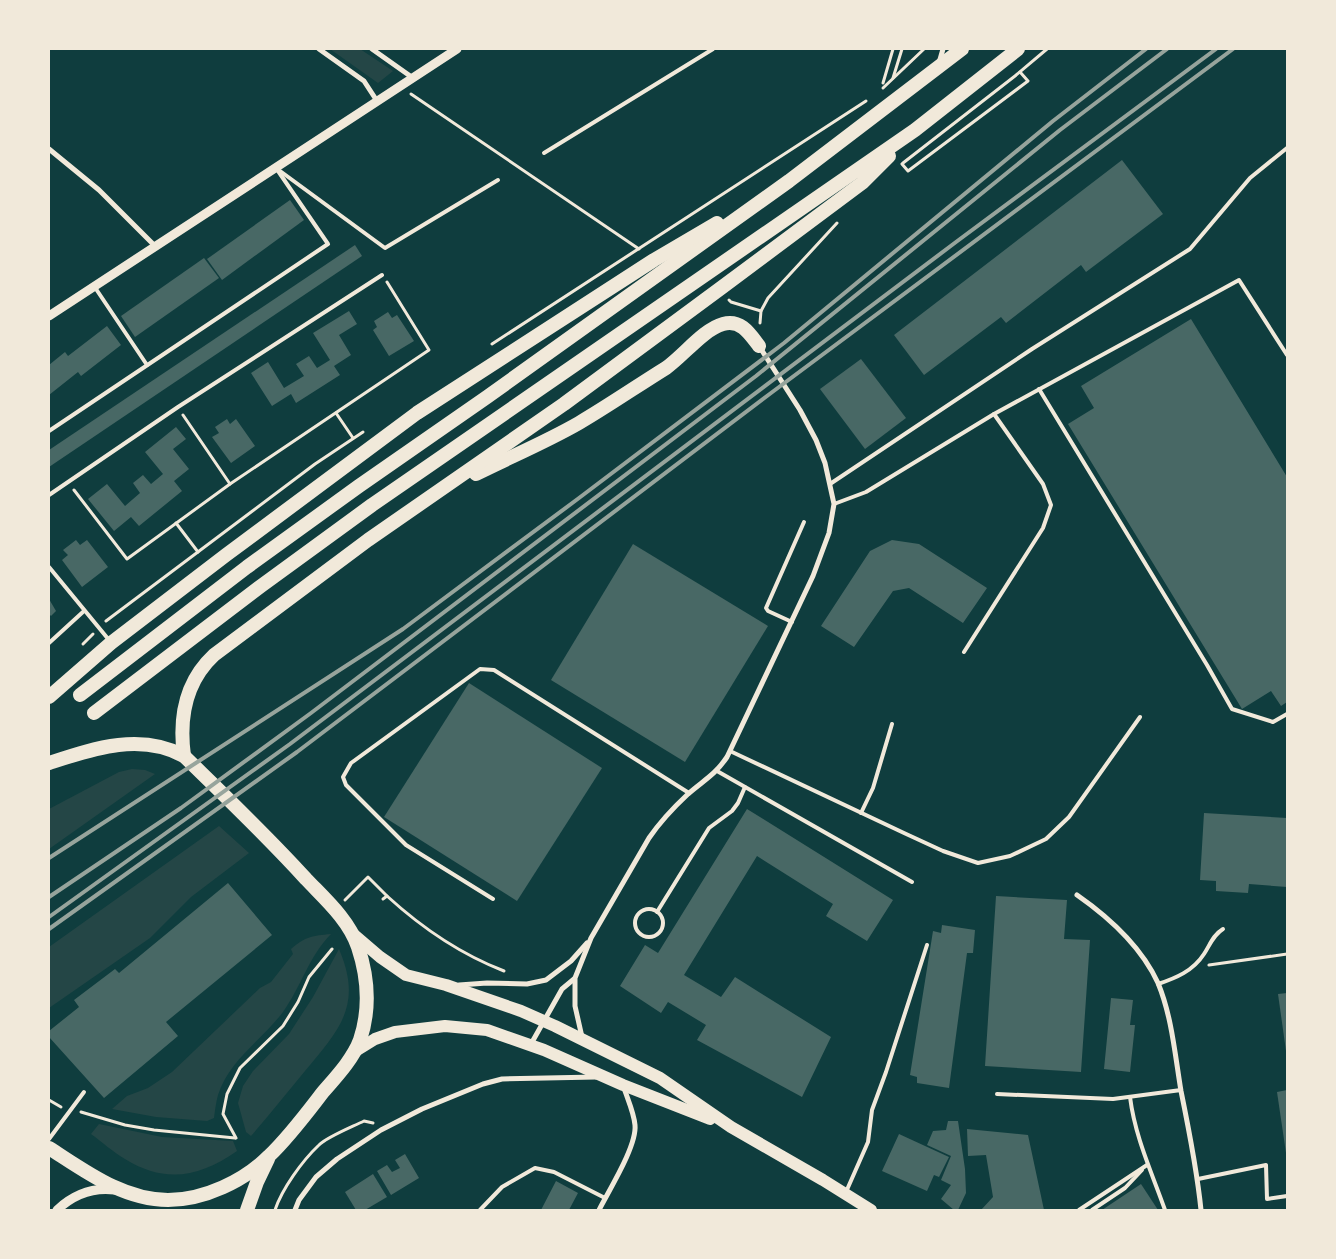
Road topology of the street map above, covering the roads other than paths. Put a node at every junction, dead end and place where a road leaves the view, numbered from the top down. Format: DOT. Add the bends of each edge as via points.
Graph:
graph roads {
  1 [pos="319,49"];
  2 [pos="372,49"];
  3 [pos="457,49"];
  4 [pos="713,49"];
  5 [pos="943,49"];
  6 [pos="962,49"];
  7 [pos="1018,49"];
  8 [pos="937,68"];
  9 [pos="413,78"];
  10 [pos="377,102"];
  11 [pos="915,130"];
  12 [pos="1287,148"];
  13 [pos="49,149"];
  14 [pos="544,153"];
  15 [pos="276,168"];
  16 [pos="498,180"];
  17 [pos="789,181"];
  18 [pos="155,246"];
  19 [pos="382,275"];
  20 [pos="94,286"];
  21 [pos="49,316"];
  22 [pos="759,346"];
  23 [pos="1287,355"];
  24 [pos="147,365"];
  25 [pos="1039,389"];
  26 [pos="994,414"];
  27 [pos="49,432"];
  28 [pos="830,484"];
  29 [pos="434,494"];
  30 [pos="49,495"];
  31 [pos="834,504"];
  32 [pos="804,522"];
  33 [pos="49,567"];
  34 [pos="84,611"];
  35 [pos="792,622"];
  36 [pos="49,642"];
  37 [pos="111,643"];
  38 [pos="964,652"];
  39 [pos="80,695"];
  40 [pos="49,697"];
  41 [pos="94,713"];
  42 [pos="1287,714"];
  43 [pos="1140,717"];
  44 [pos="892,724"];
  45 [pos="730,751"];
  46 [pos="184,756"];
  47 [pos="49,763"];
  48 [pos="717,771"];
  49 [pos="745,787"];
  50 [pos="689,793"];
  51 [pos="861,812"];
  52 [pos="912,882"];
  53 [pos="1077,895"];
  54 [pos="493,899"];
  55 [pos="657,912"];
  56 [pos="1222,929"];
  57 [pos="352,933"];
  58 [pos="591,938"];
  59 [pos="927,945"];
  60 [pos="575,978"];
  61 [pos="1158,984"];
  62 [pos="446,985"];
  63 [pos="544,1021"];
  64 [pos="583,1040"];
  65 [pos="530,1045"];
  66 [pos="354,1052"];
  67 [pos="606,1076"];
  68 [pos="623,1084"];
  69 [pos="1181,1090"];
  70 [pos="84,1092"];
  71 [pos="997,1094"];
  72 [pos="1130,1097"];
  73 [pos="731,1127"];
  74 [pos="49,1140"];
  75 [pos="49,1148"];
  76 [pos="269,1156"];
  77 [pos="1147,1165"];
  78 [pos="1198,1179"];
  79 [pos="123,1192"];
  80 [pos="845,1194"];
  81 [pos="1287,1196"];
  82 [pos="605,1198"];
  83 [pos="57,1210"];
  84 [pos="152,1210"];
  85 [pos="247,1210"];
  86 [pos="295,1210"];
  87 [pos="480,1210"];
  88 [pos="599,1210"];
  89 [pos="870,1210"];
  90 [pos="1080,1210"];
  91 [pos="1092,1210"];
  92 [pos="1165,1210"];
  93 [pos="1201,1210"];
  1 -- 10 [label="street" via="364,81"];
  2 -- 9 [label="street"];
  3 -- 9 [label="street"];
  4 -- 14 [label="lane"];
  5 -- 8 [label="street"];
  6 -- 8 [label="highway"];
  7 -- 11 [label="highway"];
  8 -- 17 [label="highway"];
  9 -- 10 [label="street"];
  10 -- 15 [label="street"];
  11 -- 29 [label="highway" via="862,183 564,404"];
  11 -- 41 [label="highway" via="372,505"];
  12 -- 28 [label="lane" via="1250,178 1190,249 1032,349"];
  13 -- 18 [label="street" via="99,190"];
  15 -- 16 [label="lane" via="384,248"];
  15 -- 18 [label="street"];
  15 -- 24 [label="lane" via="328,244"];
  17 -- 37 [label="highway" via="654,260 443,395"];
  17 -- 39 [label="highway" via="319,515"];
  18 -- 20 [label="street"];
  19 -- 30 [label="lane"];
  20 -- 21 [label="street"];
  20 -- 24 [label="lane"];
  22 -- 28 [label="street" via="816,440"];
  22 -- 29 [label="highway" via="740,325 724,324 714,328 674,363 578,424"];
  23 -- 25 [label="lane" via="1239,280"];
  24 -- 27 [label="lane"];
  25 -- 26 [label="lane"];
  25 -- 42 [label="lane" via="1232,708 1273,722"];
  26 -- 31 [label="lane" via="866,492"];
  26 -- 38 [label="lane" via="1043,484 1051,506 1043,528"];
  28 -- 31 [label="street"];
  29 -- 46 [label="highway" via="330,567 210,660 196,678 185,704 181,732"];
  31 -- 35 [label="street" via="829,533"];
  32 -- 35 [label="lane" via="766,608"];
  33 -- 34 [label="lane"];
  34 -- 36 [label="lane"];
  34 -- 37 [label="lane"];
  35 -- 45 [label="street"];
  37 -- 40 [label="highway"];
  43 -- 51 [label="lane" via="1069,817 1046,839 1010,856 978,863 943,851"];
  44 -- 51 [label="lane" via="874,788"];
  45 -- 48 [label="street"];
  45 -- 51 [label="lane"];
  46 -- 47 [label="highway" via="147,744 125,744 108,745"];
  46 -- 57 [label="highway" via="268,839 335,910"];
  48 -- 49 [label="lane"];
  48 -- 50 [label="street"];
  49 -- 52 [label="lane"];
  49 -- 55 [label="lane" via="732,810 709,828"];
  50 -- 54 [label="lane" via="494,670 480,669 351,763 344,777 346,785 406,846"];
  50 -- 58 [label="street" via="649,838"];
  53 -- 61 [label="street" via="1100,911 1128,938"];
  55 -- 55 [label="lane" via="662,920 661,929 650,937 641,934 636,928 638,915 649,909"];
  56 -- 61 [label="lane" via="1193,967"];
  57 -- 62 [label="main road" via="406,975"];
  57 -- 66 [label="highway" via="365,974 367,1001 360,1039"];
  58 -- 60 [label="street"];
  58 -- 62 [label="street" via="571,962 546,980 527,984"];
  59 -- 80 [label="lane" via="872,1110 868,1142"];
  60 -- 63 [label="street" via="562,989"];
  60 -- 64 [label="street" via="574,1006"];
  61 -- 69 [label="street" via="1171,1032"];
  62 -- 63 [label="main road"];
  63 -- 64 [label="main road"];
  63 -- 65 [label="street"];
  64 -- 73 [label="main road" via="660,1078"];
  65 -- 66 [label="main road" via="487,1030 445,1026 395,1032"];
  65 -- 67 [label="main road"];
  66 -- 76 [label="highway"];
  67 -- 68 [label="main road"];
  67 -- 86 [label="street" via="502,1079 422,1109 381,1130 337,1159 316,1177"];
  68 -- 73 [label="main road"];
  68 -- 82 [label="street" via="635,1125 631,1148"];
  69 -- 72 [label="lane"];
  69 -- 78 [label="street"];
  70 -- 74 [label="lane"];
  71 -- 72 [label="lane"];
  72 -- 77 [label="lane"];
  73 -- 80 [label="main road"];
  75 -- 79 [label="highway"];
  76 -- 79 [label="highway" via="239,1178 197,1197 155,1200"];
  76 -- 85 [label="highway"];
  77 -- 90 [label="lane"];
  77 -- 91 [label="lane" via="1125,1188"];
  77 -- 92 [label="lane"];
  78 -- 81 [label="lane" via="1266,1165 1268,1198"];
  78 -- 93 [label="street"];
  79 -- 83 [label="street" via="87,1191"];
  79 -- 84 [label="highway"];
  80 -- 89 [label="main road"];
  82 -- 87 [label="lane" via="554,1172 535,1168 502,1188"];
  82 -- 88 [label="street"];
}
